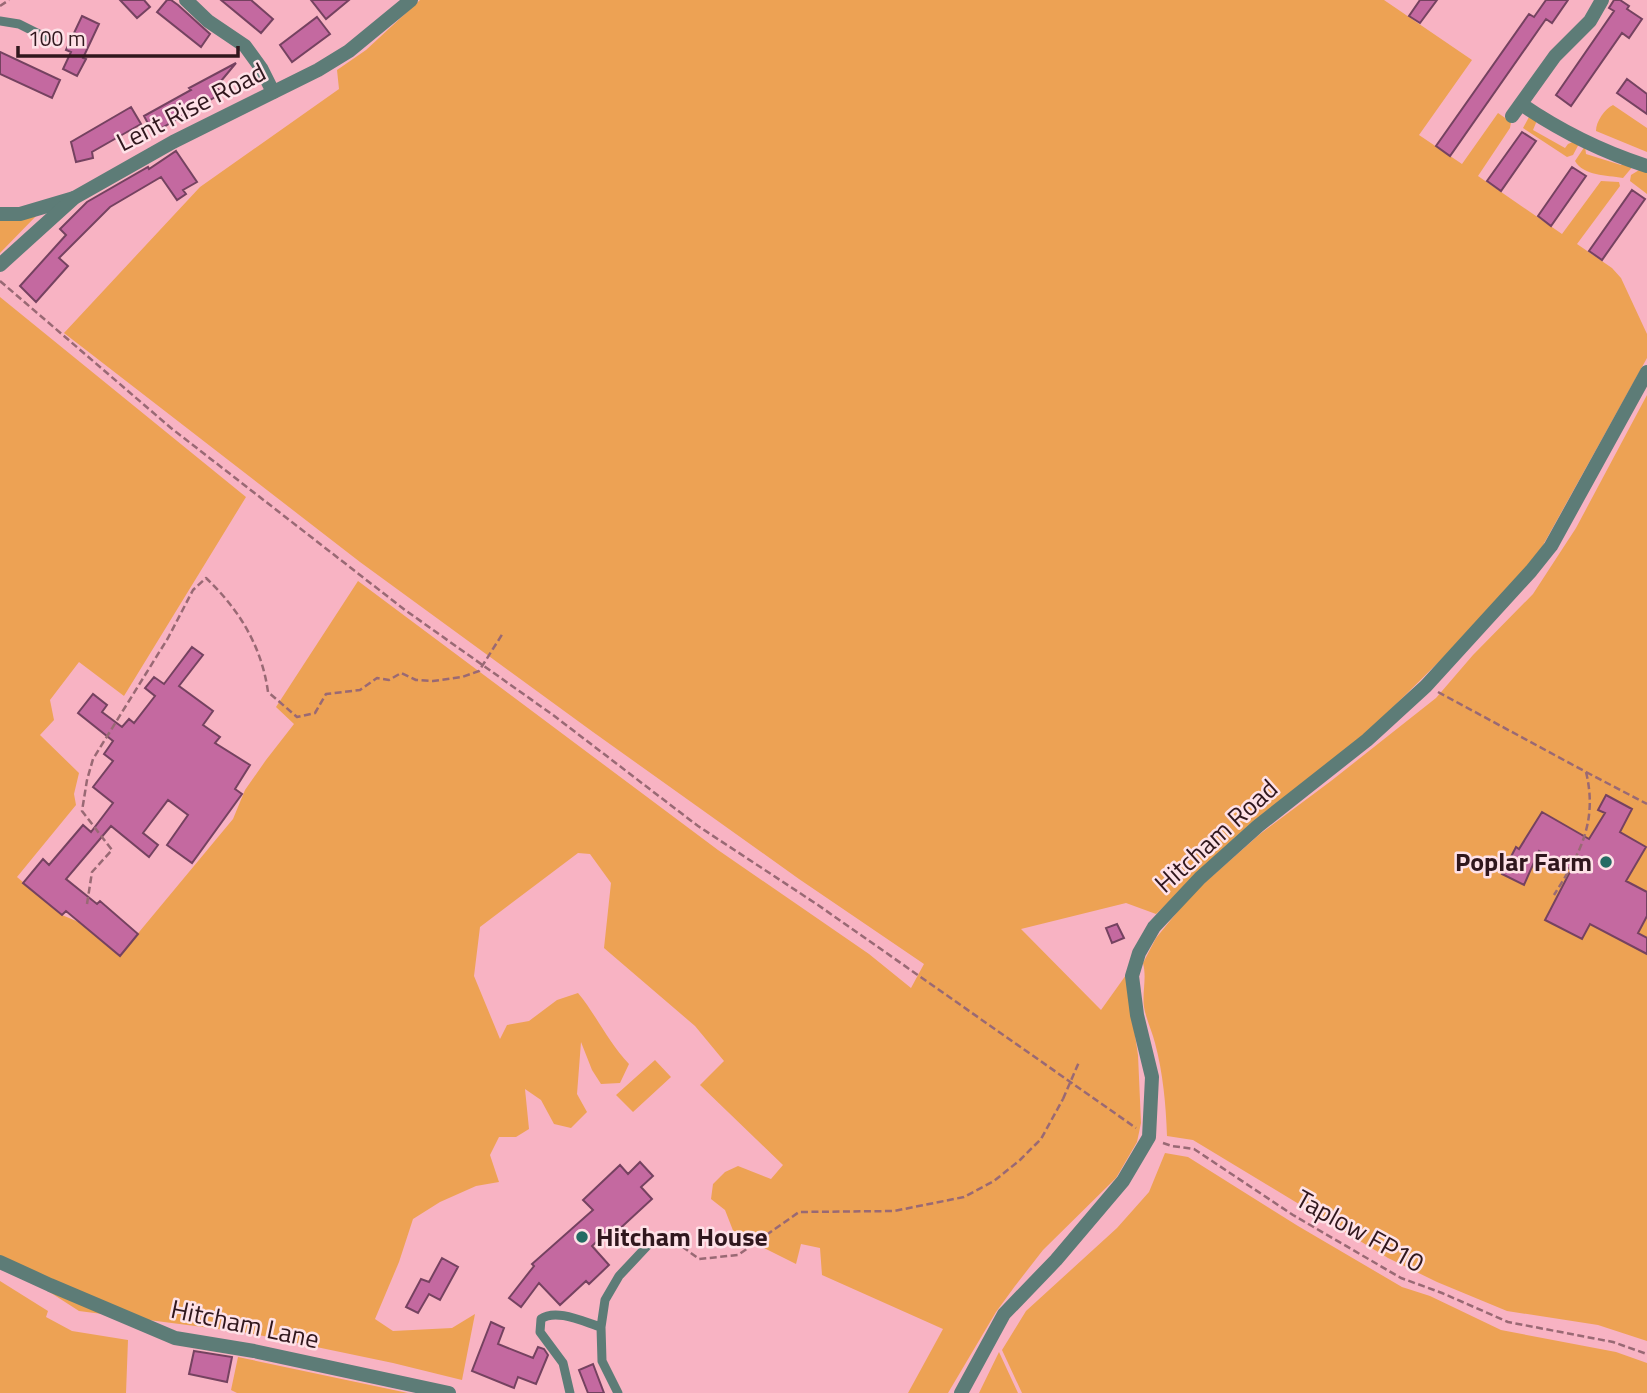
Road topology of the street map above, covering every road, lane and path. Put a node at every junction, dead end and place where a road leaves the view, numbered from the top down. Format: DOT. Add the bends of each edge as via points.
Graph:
graph roads {
  1 [pos="9,0"];
  2 [pos="186,0"];
  3 [pos="411,0"];
  4 [pos="1602,0"];
  5 [pos="0,6"];
  6 [pos="0,21"];
  7 [pos="45,37"];
  8 [pos="273,92"];
  9 [pos="1647,166"];
  10 [pos="74,198"];
  11 [pos="0,214"];
  12 [pos="0,265"];
  13 [pos="0,281"];
  14 [pos="1647,372"];
  15 [pos="503,634"];
  16 [pos="482,665"];
  17 [pos="1426,686"];
  18 [pos="1586,772"];
  19 [pos="1647,804"];
  20 [pos="1554,895"];
  21 [pos="87,904"];
  22 [pos="1079,1062"];
  23 [pos="1149,1137"];
  24 [pos="649,1244"];
  25 [pos="0,1262"];
  26 [pos="601,1327"];
  27 [pos="1647,1354"];
  28 [pos="449,1393"];
  29 [pos="570,1393"];
  30 [pos="618,1393"];
  31 [pos="961,1393"];
  1 -- 5 [label="path"];
  2 -- 8 [label="street" via="245,46"];
  3 -- 8 [label="street, Lent Rise Road" via="349,51"];
  4 -- 9 [label="street" via="1517,110"];
  6 -- 7 [label="lane" via="19,24"];
  8 -- 10 [label="street, Lent Rise Road"];
  10 -- 11 [label="street" via="20,214"];
  10 -- 12 [label="street, Lent Rise Road"];
  13 -- 16 [label="path, Taplow FP10" via="171,428"];
  14 -- 17 [label="street, Hitcham Road" via="1551,545"];
  15 -- 16 [label="path"];
  16 -- 21 [label="path" via="479,671 462,677 433,681 401,673 389,680 377,678 360,690 326,694 314,713 297,717 268,692 255,642 206,579 193,590 93,759 82,811 112,850 92,872"];
  16 -- 23 [label="path, Taplow FP10" via="698,826"];
  17 -- 18 [label="path"];
  17 -- 23 [label="street, Hitcham Road" via="1367,740 1258,826 1154,927 1132,976 1152,1077"];
  18 -- 19 [label="path"];
  18 -- 20 [label="path" via="1591,791 1589,826 1574,864"];
  22 -- 24 [label="path, bridge" via="1041,1139 994,1181 964,1197 894,1212 799,1212 738,1255 699,1259 664,1233"];
  23 -- 27 [label="path, Taplow FP10" via="1194,1149 1293,1215 1401,1278 1508,1322 1613,1342"];
  23 -- 31 [label="street, Hitcham Road" via="1123,1181 1004,1314"];
  24 -- 26 [label="lane" via="609,1292"];
  25 -- 28 [label="street, Hitcham Lane" via="175,1338"];
  26 -- 29 [label="lane" via="558,1314 541,1319 540,1332 563,1363"];
  26 -- 30 [label="lane" via="602,1362"];
}
